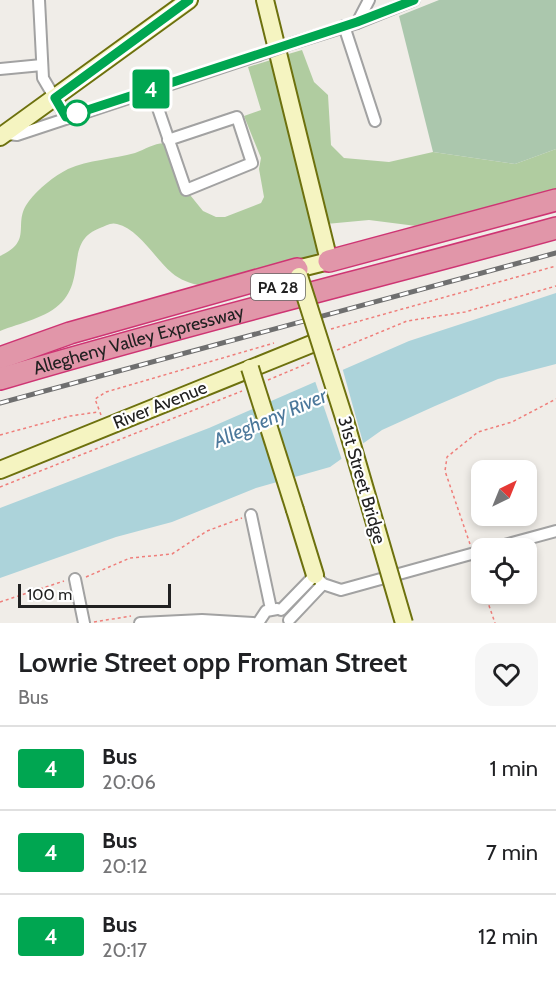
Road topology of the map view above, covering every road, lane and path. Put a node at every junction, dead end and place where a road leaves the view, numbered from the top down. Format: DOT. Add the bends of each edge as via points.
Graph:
graph roads {
  1 [pos="39,0"];
  2 [pos="189,0"];
  3 [pos="265,0"];
  4 [pos="369,0"];
  5 [pos="414,0"];
  6 [pos="357,22"];
  7 [pos="344,26"];
  8 [pos="42,65"];
  9 [pos="0,69"];
  10 [pos="151,88"];
  11 [pos="55,98"];
  12 [pos="66,117"];
  13 [pos="375,121"];
  14 [pos="3,136"];
  15 [pos="168,140"];
  16 [pos="556,200"];
  17 [pos="556,214"];
  18 [pos="556,228"];
  19 [pos="556,239"];
  20 [pos="329,261"];
  21 [pos="298,272"];
  22 [pos="556,286"];
  23 [pos="308,306"];
  24 [pos="325,347"];
  25 [pos="0,358"];
  26 [pos="311,361"];
  27 [pos="0,364"];
  28 [pos="250,368"];
  29 [pos="0,379"];
  30 [pos="269,380"];
  31 [pos="0,384"];
  32 [pos="247,389"];
  33 [pos="556,399"];
  34 [pos="105,419"];
  35 [pos="0,435"];
  36 [pos="0,470"];
  37 [pos="0,487"];
  38 [pos="251,516"];
  39 [pos="556,531"];
  40 [pos="471,538"];
  41 [pos="530,538"];
  42 [pos="471,555"];
  43 [pos="75,579"];
  44 [pos="319,580"];
  45 [pos="0,602"];
  46 [pos="488,604"];
  47 [pos="276,609"];
  48 [pos="289,621"];
  49 [pos="84,623"];
  50 [pos="140,623"];
  51 [pos="253,623"];
  52 [pos="258,623"];
  53 [pos="404,623"];
  54 [pos="495,623"];
  1 -- 8 [label="street"];
  2 -- 11 [label="street"];
  3 -- 20 [label="street"];
  4 -- 6 [label="street"];
  5 -- 6 [label="street"];
  6 -- 7 [label="street"];
  7 -- 10 [label="street, bridge"];
  7 -- 13 [label="street"];
  8 -- 9 [label="street"];
  8 -- 11 [label="street" via="45,85"];
  10 -- 12 [label="street"];
  10 -- 15 [label="street"];
  11 -- 12 [label="street"];
  11 -- 14 [label="street"];
  12 -- 14 [label="street" via="17,135"];
  15 -- 15 [label="street" via="237,117 252,163 186,190"];
  16 -- 20 [label="highway"];
  17 -- 27 [label="highway, Allegheny Valley Expressway / PA 28"];
  18 -- 29 [label="highway, Allegheny Valley Expressway / PA 28" via="157,332"];
  19 -- 23 [label="highway"];
  20 -- 21 [label="street"];
  21 -- 23 [label="street, 31st Street Bridge, bridge"];
  21 -- 25 [label="highway" via="70,333"];
  22 -- 24 [label="path" via="465,312 407,321"];
  23 -- 24 [label="street, 31st Street Bridge, bridge"];
  23 -- 31 [label="highway" via="54,374"];
  24 -- 28 [label="street, River Avenue"];
  24 -- 53 [label="street, 31st Street Bridge, bridge"];
  26 -- 30 [label="path"];
  28 -- 34 [label="street, River Avenue"];
  28 -- 44 [label="street, bridge"];
  32 -- 37 [label="path"];
  33 -- 40 [label="path" via="512,422 478,432 447,457 445,471"];
  34 -- 35 [label="path" via="70,416"];
  34 -- 36 [label="street, River Avenue"];
  38 -- 43 [label="path" via="207,531 172,554 130,558 97,574"];
  38 -- 47 [label="street"];
  39 -- 41 [label="street"];
  42 -- 44 [label="street" via="341,590"];
  43 -- 45 [label="path"];
  43 -- 49 [label="street"];
  44 -- 47 [label="street"];
  44 -- 48 [label="street"];
  46 -- 54 [label="path"];
  47 -- 48 [label="street"];
  47 -- 52 [label="street" via="262,614"];
  50 -- 51 [label="street"];
}
